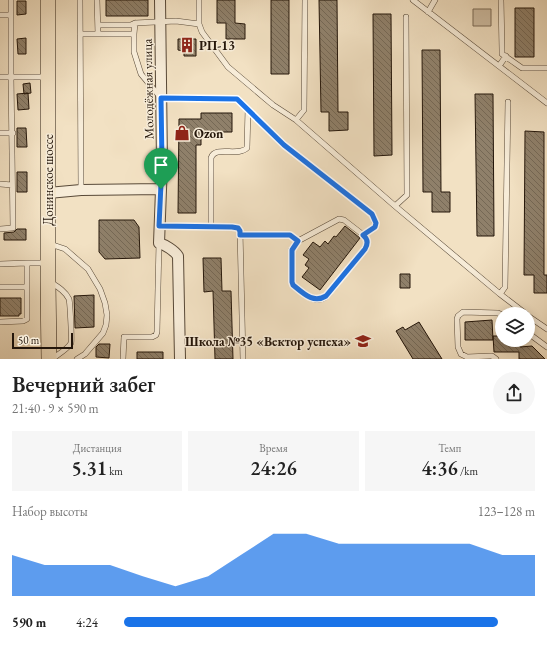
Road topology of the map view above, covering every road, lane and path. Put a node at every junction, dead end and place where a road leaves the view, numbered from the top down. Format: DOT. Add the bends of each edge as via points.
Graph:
graph roads {
  1 [pos="11,0"];
  2 [pos="48,0"];
  3 [pos="80,0"];
  4 [pos="98,0"];
  5 [pos="160,0"];
  6 [pos="199,0"];
  7 [pos="305,0"];
  8 [pos="412,0"];
  9 [pos="435,0"];
  10 [pos="501,0"];
  11 [pos="428,12"];
  12 [pos="11,15"];
  13 [pos="0,16"];
  14 [pos="406,17"];
  15 [pos="160,22"];
  16 [pos="135,23"];
  17 [pos="199,24"];
  18 [pos="98,25"];
  19 [pos="80,34"];
  20 [pos="98,34"];
  21 [pos="134,34"];
  22 [pos="506,56"];
  23 [pos="499,66"];
  24 [pos="547,68"];
  25 [pos="0,77"];
  26 [pos="11,77"];
  27 [pos="48,77"];
  28 [pos="161,98"];
  29 [pos="508,102"];
  30 [pos="547,103"];
  31 [pos="248,109"];
  32 [pos="296,120"];
  33 [pos="0,133"];
  34 [pos="12,133"];
  35 [pos="0,184"];
  36 [pos="12,185"];
  37 [pos="161,189"];
  38 [pos="81,190"];
  39 [pos="48,193"];
  40 [pos="395,206"];
  41 [pos="159,226"];
  42 [pos="211,226"];
  43 [pos="0,229"];
  44 [pos="240,235"];
  45 [pos="363,235"];
  46 [pos="298,241"];
  47 [pos="48,243"];
  48 [pos="159,243"];
  49 [pos="27,263"];
  50 [pos="48,263"];
  51 [pos="0,264"];
  52 [pos="48,281"];
  53 [pos="0,287"];
  54 [pos="27,287"];
  55 [pos="500,294"];
  56 [pos="517,307"];
  57 [pos="495,313"];
  58 [pos="535,321"];
  59 [pos="0,322"];
  60 [pos="547,329"];
  61 [pos="535,338"];
  62 [pos="547,347"];
  63 [pos="50,359"];
  64 [pos="77,359"];
  65 [pos="123,359"];
  66 [pos="180,359"];
  67 [pos="243,359"];
  68 [pos="496,359"];
  1 -- 12 [label="lane"];
  2 -- 27 [label="main road, Донинское шоссе"];
  3 -- 19 [label="lane"];
  4 -- 18 [label="lane"];
  5 -- 15 [label="street, Молодёжная улица"];
  6 -- 17 [label="lane"];
  7 -- 32 [label="lane" via="304,110"];
  8 -- 11 [label="lane"];
  9 -- 11 [label="lane"];
  10 -- 22 [label="lane" via="502,54"];
  11 -- 23 [label="lane"];
  12 -- 13 [label="lane"];
  12 -- 26 [label="lane"];
  14 -- 40 [label="lane" via="407,195"];
  15 -- 16 [label="lane"];
  15 -- 17 [label="lane"];
  15 -- 28 [label="street, Молодёжная улица"];
  16 -- 18 [label="lane"];
  16 -- 21 [label="lane"];
  17 -- 32 [label="lane" via="228,67 272,105"];
  18 -- 20 [label="lane"];
  19 -- 20 [label="lane"];
  19 -- 38 [label="lane"];
  20 -- 21 [label="lane"];
  21 -- 28 [label="lane" via="134,52 142,74"];
  22 -- 23 [label="lane"];
  22 -- 24 [label="lane" via="522,68"];
  23 -- 30 [label="lane"];
  25 -- 26 [label="lane"];
  26 -- 27 [label="lane"];
  26 -- 34 [label="lane"];
  27 -- 39 [label="main road, Донинское шоссе"];
  28 -- 31 [label="lane" via="237,99"];
  28 -- 37 [label="street, Молодёжная улица"];
  29 -- 55 [label="lane" via="505,287"];
  31 -- 42 [label="lane" via="245,151 219,152 211,158"];
  31 -- 45 [label="lane" via="284,145 372,214 375,227"];
  32 -- 40 [label="lane"];
  33 -- 34 [label="lane"];
  34 -- 36 [label="lane"];
  35 -- 36 [label="lane"];
  36 -- 43 [label="lane" via="13,228"];
  37 -- 38 [label="street"];
  37 -- 41 [label="street, Молодёжная улица"];
  38 -- 39 [label="street"];
  39 -- 47 [label="main road, Донинское шоссе"];
  40 -- 55 [label="lane"];
  41 -- 42 [label="lane"];
  41 -- 48 [label="street, Молодёжная улица"];
  42 -- 44 [label="lane" via="236,227"];
  44 -- 46 [label="lane" via="290,235"];
  44 -- 67 [label="lane"];
  45 -- 46 [label="lane" via="341,218"];
  45 -- 46 [label="lane" via="367,240 365,249 326,296 320,299 311,298 292,284 292,250"];
  47 -- 50 [label="main road, Донинское шоссе"];
  47 -- 64 [label="lane" via="65,249 88,269 106,303 106,325 103,333 85,354"];
  48 -- 65 [label="lane" via="157,332 152,337 124,337"];
  48 -- 66 [label="street" via="178,256"];
  49 -- 50 [label="lane"];
  49 -- 51 [label="lane"];
  49 -- 54 [label="lane"];
  50 -- 52 [label="main road, Донинское шоссе"];
  52 -- 63 [label="main road, Донинское шоссе"];
  52 -- 63 [label="lane" via="64,292 70,302 71,343"];
  53 -- 54 [label="lane"];
  54 -- 59 [label="lane" via="26,320"];
  55 -- 56 [label="lane"];
  57 -- 68 [label="lane" via="463,312 457,319 460,354 467,357 492,356"];
  58 -- 60 [label="lane"];
  61 -- 62 [label="lane"];
}
